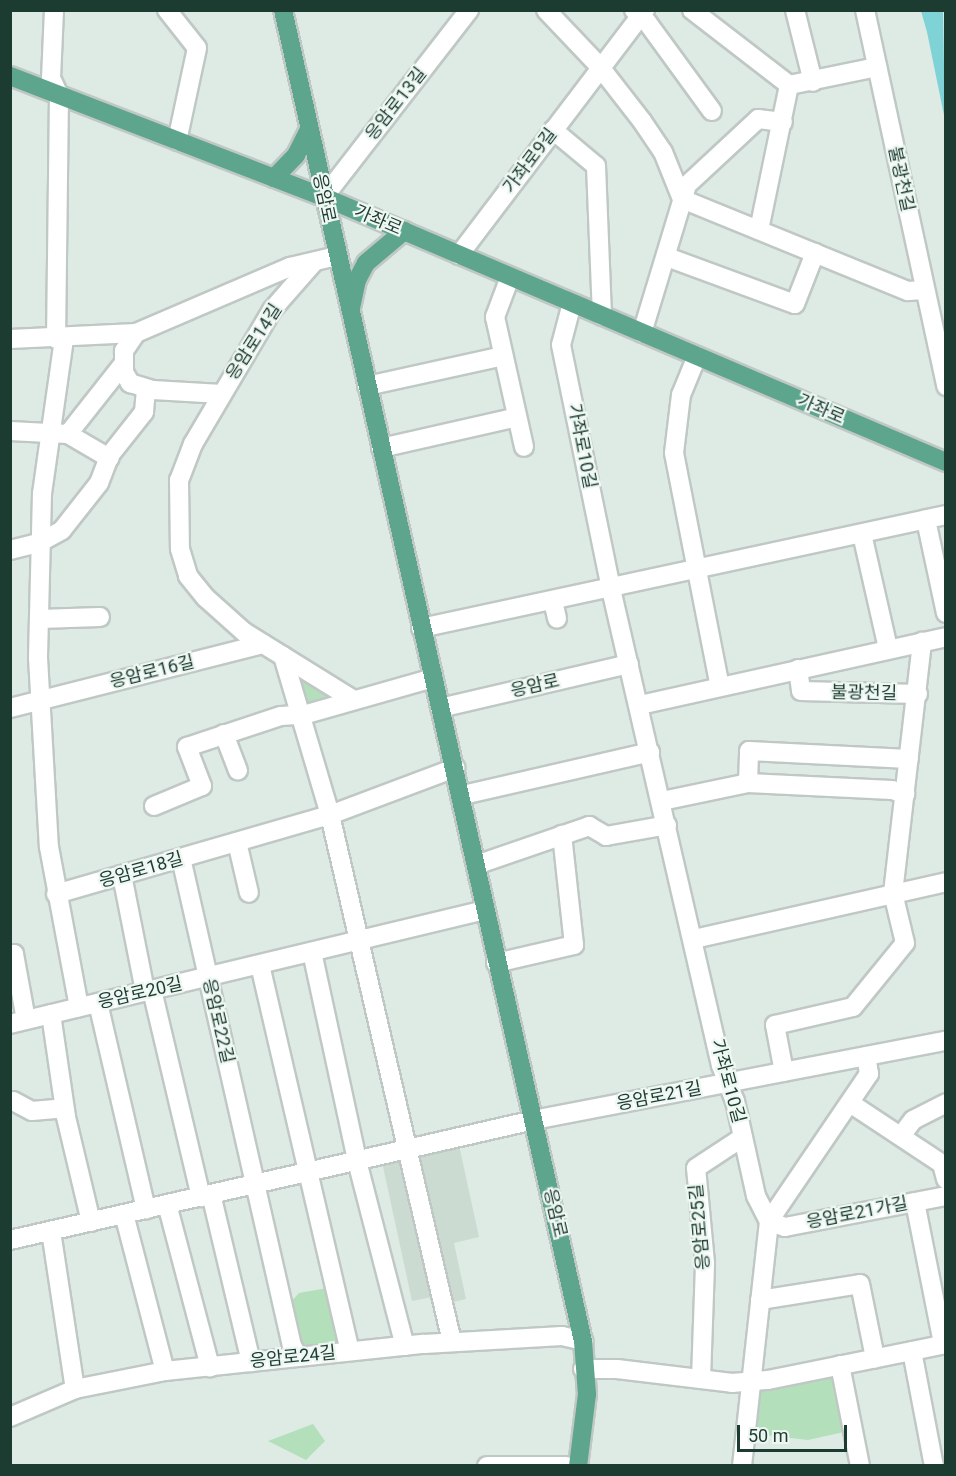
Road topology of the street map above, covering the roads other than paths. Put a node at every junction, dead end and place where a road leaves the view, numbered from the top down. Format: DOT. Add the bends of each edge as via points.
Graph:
graph roads {
  1 [pos="54,10"];
  2 [pos="167,10"];
  3 [pos="283,10"];
  4 [pos="469,10"];
  5 [pos="546,10"];
  6 [pos="692,10"];
  7 [pos="795,10"];
  8 [pos="865,10"];
  9 [pos="640,13"];
  10 [pos="600,67"];
  11 [pos="878,68"];
  12 [pos="10,76"];
  13 [pos="813,82"];
  14 [pos="789,85"];
  15 [pos="59,95"];
  16 [pos="712,111"];
  17 [pos="783,122"];
  18 [pos="309,129"];
  19 [pos="553,130"];
  20 [pos="177,141"];
  21 [pos="274,178"];
  22 [pos="324,197"];
  23 [pos="682,199"];
  24 [pos="759,230"];
  25 [pos="404,231"];
  26 [pos="815,253"];
  27 [pos="459,255"];
  28 [pos="337,256"];
  29 [pos="667,257"];
  30 [pos="314,262"];
  31 [pos="510,277"];
  32 [pos="925,290"];
  33 [pos="572,303"];
  34 [pos="350,313"];
  35 [pos="603,316"];
  36 [pos="136,333"];
  37 [pos="642,333"];
  38 [pos="10,339"];
  39 [pos="60,339"];
  40 [pos="503,356"];
  41 [pos="697,356"];
  42 [pos="124,363"];
  43 [pos="367,386"];
  44 [pos="945,386"];
  45 [pos="146,389"];
  46 [pos="222,394"];
  47 [pos="517,417"];
  48 [pos="10,430"];
  49 [pos="60,433"];
  50 [pos="524,447"];
  51 [pos="381,448"];
  52 [pos="109,458"];
  53 [pos="945,462"];
  54 [pos="945,515"];
  55 [pos="926,520"];
  56 [pos="862,534"];
  57 [pos="39,543"];
  58 [pos="10,550"];
  59 [pos="695,570"];
  60 [pos="610,589"];
  61 [pos="563,593"];
  62 [pos="945,613"];
  63 [pos="100,617"];
  64 [pos="39,619"];
  65 [pos="557,619"];
  66 [pos="421,628"];
  67 [pos="945,637"];
  68 [pos="922,642"];
  69 [pos="263,644"];
  70 [pos="888,648"];
  71 [pos="283,656"];
  72 [pos="629,664"];
  73 [pos="798,669"];
  74 [pos="433,678"];
  75 [pos="720,687"];
  76 [pos="918,694"];
  77 [pos="352,699"];
  78 [pos="40,701"];
  79 [pos="640,705"];
  80 [pos="10,708"];
  81 [pos="440,708"];
  82 [pos="298,715"];
  83 [pos="224,734"];
  84 [pos="650,752"];
  85 [pos="909,759"];
  86 [pos="455,768"];
  87 [pos="238,770"];
  88 [pos="748,783"];
  89 [pos="905,794"];
  90 [pos="463,795"];
  91 [pos="662,801"];
  92 [pos="154,806"];
  93 [pos="330,815"];
  94 [pos="667,825"];
  95 [pos="562,836"];
  96 [pos="237,842"];
  97 [pos="181,858"];
  98 [pos="476,865"];
  99 [pos="122,875"];
  100 [pos="945,882"];
  101 [pos="249,893"];
  102 [pos="893,893"];
  103 [pos="56,894"];
  104 [pos="485,910"];
  105 [pos="360,939"];
  106 [pos="694,939"];
  107 [pos="312,952"];
  108 [pos="10,954"];
  109 [pos="496,963"];
  110 [pos="260,964"];
  111 [pos="208,978"];
  112 [pos="148,991"];
  113 [pos="98,1003"];
  114 [pos="79,1007"];
  115 [pos="51,1014"];
  116 [pos="18,1022"];
  117 [pos="945,1041"];
  118 [pos="866,1056"];
  119 [pos="784,1072"];
  120 [pos="727,1083"];
  121 [pos="13,1101"];
  122 [pos="850,1103"];
  123 [pos="945,1103"];
  124 [pos="64,1108"];
  125 [pos="534,1120"];
  126 [pos="901,1136"];
  127 [pos="743,1137"];
  128 [pos="407,1149"];
  129 [pos="357,1161"];
  130 [pos="309,1172"];
  131 [pos="945,1179"];
  132 [pos="255,1184"];
  133 [pos="206,1195"];
  134 [pos="945,1196"];
  135 [pos="915,1202"];
  136 [pos="167,1204"];
  137 [pos="146,1209"];
  138 [pos="124,1214"];
  139 [pos="769,1221"];
  140 [pos="91,1222"];
  141 [pos="51,1231"];
  142 [pos="10,1240"];
  143 [pos="760,1300"];
  144 [pos="583,1341"];
  145 [pos="452,1342"];
  146 [pos="944,1344"];
  147 [pos="405,1346"];
  148 [pos="350,1351"];
  149 [pos="912,1351"];
  150 [pos="298,1356"];
  151 [pos="875,1358"];
  152 [pos="251,1362"];
  153 [pos="840,1365"];
  154 [pos="210,1367"];
  155 [pos="583,1370"];
  156 [pos="165,1371"];
  157 [pos="701,1379"];
  158 [pos="752,1381"];
  159 [pos="75,1389"];
  160 [pos="10,1417"];
  161 [pos="487,1466"];
  162 [pos="566,1466"];
  163 [pos="578,1466"];
  164 [pos="742,1466"];
  165 [pos="860,1466"];
  166 [pos="934,1466"];
  1 -- 15 [label="street" via="51,78"];
  2 -- 20 [label="street" via="197,48"];
  3 -- 18 [label="main road, 응암로"];
  4 -- 22 [label="street, 응암로13길"];
  5 -- 10 [label="street"];
  6 -- 14 [label="street"];
  7 -- 13 [label="street"];
  8 -- 11 [label="street, 불광천길"];
  9 -- 10 [label="street, 가좌로9길"];
  9 -- 16 [label="street, 가좌로9길"];
  10 -- 19 [label="street, 가좌로9길"];
  10 -- 23 [label="street" via="663,152"];
  11 -- 13 [label="street"];
  11 -- 32 [label="street, 불광천길"];
  12 -- 15 [label="main road, 가좌로"];
  13 -- 14 [label="street"];
  14 -- 17 [label="street"];
  15 -- 20 [label="main road, 가좌로"];
  15 -- 39 [label="street"];
  17 -- 23 [label="street" via="758,119 687,185"];
  17 -- 24 [label="street"];
  18 -- 21 [label="main road" via="296,155"];
  18 -- 22 [label="main road, 응암로"];
  19 -- 27 [label="street, 가좌로9길"];
  19 -- 35 [label="street" via="597,166"];
  20 -- 21 [label="main road, 가좌로"];
  21 -- 22 [label="main road, 가좌로"];
  22 -- 25 [label="main road, 가좌로"];
  22 -- 28 [label="main road, 응암로"];
  23 -- 24 [label="street"];
  23 -- 29 [label="street"];
  24 -- 26 [label="street"];
  25 -- 27 [label="main road, 가좌로"];
  25 -- 34 [label="main road" via="366,263 357,280"];
  26 -- 29 [label="street" via="795,303"];
  26 -- 32 [label="street" via="908,291"];
  27 -- 31 [label="main road, 가좌로"];
  28 -- 30 [label="street, 응암로14길"];
  28 -- 34 [label="main road, 응암로"];
  29 -- 37 [label="street"];
  30 -- 36 [label="street, 응암로14길" via="290,267"];
  30 -- 46 [label="street, 응암로14길" via="272,310"];
  31 -- 33 [label="main road, 가좌로"];
  31 -- 40 [label="street" via="495,316"];
  32 -- 44 [label="street, 불광천길"];
  33 -- 35 [label="main road, 가좌로"];
  33 -- 60 [label="street, 가좌로10길" via="561,345"];
  34 -- 43 [label="main road, 응암로"];
  35 -- 37 [label="main road, 가좌로"];
  36 -- 39 [label="street, 응암로14길"];
  36 -- 42 [label="street" via="124,351"];
  37 -- 41 [label="main road, 가좌로"];
  38 -- 39 [label="street, 응암로14길"];
  39 -- 49 [label="street"];
  40 -- 43 [label="street"];
  40 -- 47 [label="street"];
  41 -- 53 [label="main road, 가좌로"];
  41 -- 59 [label="street" via="681,395 674,453"];
  42 -- 45 [label="street" via="130,384"];
  42 -- 49 [label="street"];
  43 -- 51 [label="main road, 응암로"];
  45 -- 46 [label="street, 응암로14길"];
  45 -- 52 [label="street" via="144,411"];
  46 -- 69 [label="street" via="193,444 179,480 180,549 188,576 206,598"];
  47 -- 50 [label="street"];
  47 -- 51 [label="street"];
  48 -- 49 [label="street"];
  49 -- 52 [label="street"];
  49 -- 57 [label="street"];
  51 -- 66 [label="main road, 응암로"];
  52 -- 57 [label="street" via="99,483 62,530"];
  54 -- 55 [label="street"];
  55 -- 56 [label="street"];
  55 -- 62 [label="street"];
  56 -- 59 [label="street"];
  56 -- 70 [label="street"];
  57 -- 58 [label="street"];
  57 -- 64 [label="street"];
  59 -- 60 [label="street"];
  59 -- 75 [label="street"];
  60 -- 61 [label="street"];
  60 -- 72 [label="street, 가좌로10길"];
  61 -- 65 [label="street"];
  61 -- 66 [label="street"];
  63 -- 64 [label="street"];
  64 -- 78 [label="street"];
  66 -- 74 [label="main road, 응암로"];
  67 -- 68 [label="street, 불광천길"];
  68 -- 70 [label="street, 불광천길"];
  68 -- 76 [label="street"];
  69 -- 71 [label="street"];
  69 -- 78 [label="street, 응암로16길"];
  70 -- 73 [label="street, 불광천길"];
  71 -- 77 [label="street"];
  71 -- 82 [label="street"];
  72 -- 79 [label="street, 가좌로10길"];
  72 -- 81 [label="street, 응암로"];
  73 -- 75 [label="street"];
  73 -- 76 [label="street, 불광천길" via="801,691"];
  74 -- 77 [label="street"];
  74 -- 81 [label="main road, 응암로"];
  75 -- 79 [label="street"];
  76 -- 85 [label="street, 불광천길"];
  77 -- 82 [label="street"];
  78 -- 80 [label="street, 응암로16길"];
  78 -- 103 [label="street"];
  79 -- 84 [label="street, 가좌로10길"];
  81 -- 86 [label="main road, 응암로"];
  82 -- 83 [label="street"];
  82 -- 93 [label="street"];
  83 -- 87 [label="street"];
  83 -- 92 [label="street" via="188,747 202,786"];
  84 -- 90 [label="street"];
  84 -- 91 [label="street, 가좌로10길"];
  85 -- 88 [label="street" via="749,751"];
  85 -- 89 [label="street, 불광천길"];
  86 -- 90 [label="main road, 응암로"];
  86 -- 93 [label="street, 응암로18길"];
  88 -- 89 [label="street" via="892,790"];
  88 -- 91 [label="street"];
  89 -- 102 [label="street, 불광천길"];
  90 -- 98 [label="main road, 응암로"];
  91 -- 94 [label="street, 가좌로10길"];
  93 -- 96 [label="street, 응암로18길"];
  93 -- 105 [label="street"];
  94 -- 95 [label="street" via="606,836 589,826"];
  94 -- 106 [label="street, 가좌로10길"];
  95 -- 98 [label="street"];
  95 -- 109 [label="street" via="574,945"];
  96 -- 97 [label="street, 응암로18길"];
  96 -- 101 [label="street"];
  97 -- 99 [label="street, 응암로18길"];
  97 -- 111 [label="street, 응암로22길"];
  98 -- 104 [label="main road, 응암로"];
  99 -- 103 [label="street, 응암로18길"];
  99 -- 112 [label="street"];
  100 -- 102 [label="street"];
  102 -- 106 [label="street"];
  102 -- 119 [label="street" via="905,943 853,1007 775,1025"];
  103 -- 114 [label="street"];
  104 -- 105 [label="street, 응암로20길"];
  104 -- 109 [label="main road, 응암로"];
  105 -- 107 [label="street, 응암로20길"];
  105 -- 128 [label="street"];
  106 -- 120 [label="street, 가좌로10길"];
  107 -- 110 [label="street, 응암로20길"];
  107 -- 129 [label="street"];
  108 -- 116 [label="street, 응암로20길" via="14,954"];
  109 -- 125 [label="main road, 응암로"];
  110 -- 111 [label="street, 응암로20길"];
  110 -- 130 [label="street"];
  111 -- 112 [label="street, 응암로20길"];
  111 -- 132 [label="street, 응암로22길"];
  112 -- 113 [label="street, 응암로20길"];
  112 -- 133 [label="street"];
  113 -- 114 [label="street, 응암로20길"];
  113 -- 137 [label="street"];
  114 -- 115 [label="street, 응암로20길"];
  115 -- 116 [label="street, 응암로20길"];
  115 -- 124 [label="street"];
  117 -- 118 [label="street, 응암로21길"];
  118 -- 119 [label="street, 응암로21길"];
  118 -- 122 [label="street, 응암로21가길" via="869,1074"];
  119 -- 120 [label="street, 응암로21길"];
  120 -- 125 [label="street, 응암로21길"];
  120 -- 127 [label="street, 가좌로10길"];
  121 -- 124 [label="street" via="32,1111"];
  122 -- 126 [label="street"];
  122 -- 139 [label="street, 응암로21가길"];
  123 -- 126 [label="street" via="913,1120"];
  124 -- 140 [label="street"];
  125 -- 128 [label="street"];
  125 -- 144 [label="main road, 응암로"];
  126 -- 131 [label="street" via="942,1164"];
  127 -- 139 [label="street, 가좌로10길" via="756,1196"];
  127 -- 157 [label="street, 응암로25길" via="696,1168 705,1263"];
  128 -- 129 [label="street"];
  128 -- 145 [label="street"];
  129 -- 130 [label="street"];
  129 -- 147 [label="street"];
  130 -- 132 [label="street"];
  130 -- 148 [label="street"];
  132 -- 133 [label="street"];
  132 -- 150 [label="street, 응암로22길" via="292,1346"];
  133 -- 136 [label="street"];
  133 -- 152 [label="street"];
  134 -- 135 [label="street, 응암로21가길"];
  135 -- 139 [label="street, 응암로21가길" via="785,1227"];
  135 -- 146 [label="street"];
  136 -- 137 [label="street"];
  136 -- 154 [label="street"];
  137 -- 138 [label="street"];
  138 -- 140 [label="street"];
  138 -- 156 [label="street"];
  139 -- 143 [label="street, 응암로21가길"];
  140 -- 141 [label="street"];
  141 -- 142 [label="street"];
  141 -- 159 [label="street"];
  143 -- 151 [label="street" via="860,1284"];
  143 -- 158 [label="street, 응암로21가길"];
  144 -- 145 [label="street, 응암로24길" via="562,1336"];
  144 -- 155 [label="main road, 응암로"];
  145 -- 147 [label="street, 응암로24길"];
  146 -- 149 [label="street"];
  147 -- 148 [label="street, 응암로24길"];
  148 -- 150 [label="street, 응암로24길"];
  149 -- 151 [label="street"];
  149 -- 166 [label="street"];
  150 -- 152 [label="street, 응암로24길"];
  151 -- 153 [label="street"];
  152 -- 154 [label="street, 응암로24길"];
  153 -- 158 [label="street"];
  153 -- 165 [label="street"];
  154 -- 156 [label="street, 응암로24길"];
  155 -- 157 [label="street" via="617,1369"];
  155 -- 163 [label="main road, 응암로" via="587,1394"];
  156 -- 159 [label="street, 응암로24길"];
  157 -- 158 [label="street"];
  158 -- 164 [label="street, 응암로21가길"];
  159 -- 160 [label="street, 응암로24길"];
  161 -- 162 [label="street"];
}
